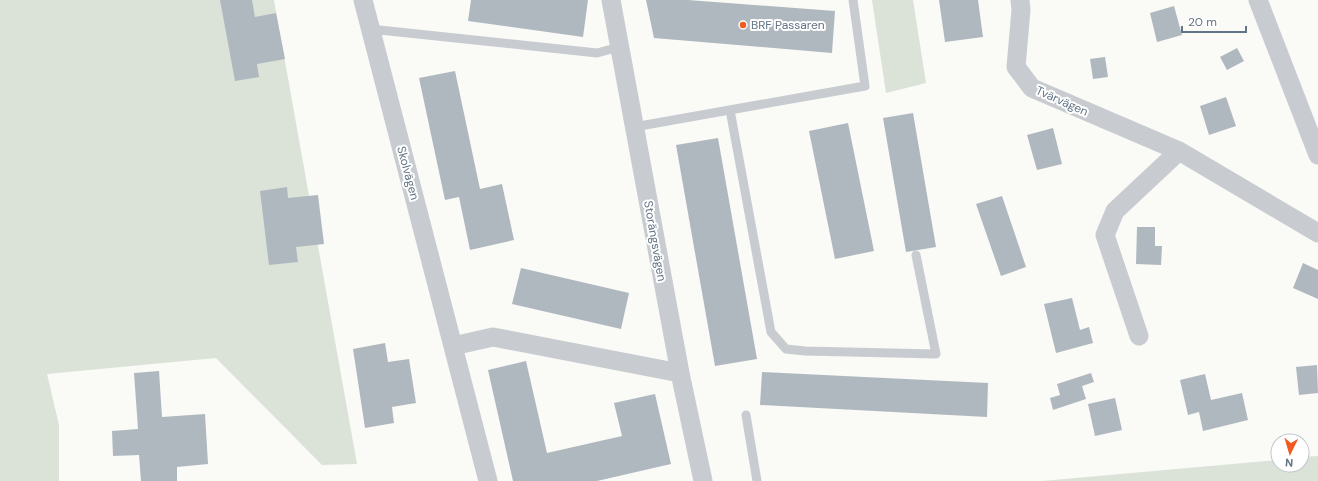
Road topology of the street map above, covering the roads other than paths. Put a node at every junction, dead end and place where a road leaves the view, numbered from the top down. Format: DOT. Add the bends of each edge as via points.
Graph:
graph roads {
  1 [pos="363,0"];
  2 [pos="611,0"];
  3 [pos="852,0"];
  4 [pos="1020,0"];
  5 [pos="1258,0"];
  6 [pos="370,29"];
  7 [pos="619,46"];
  8 [pos="730,110"];
  9 [pos="634,127"];
  10 [pos="1179,151"];
  11 [pos="1318,155"];
  12 [pos="1318,233"];
  13 [pos="916,255"];
  14 [pos="1139,336"];
  15 [pos="453,346"];
  16 [pos="680,373"];
  17 [pos="746,415"];
  18 [pos="488,481"];
  19 [pos="703,481"];
  20 [pos="757,481"];
  1 -- 6 [label="street, Skolvägen"];
  2 -- 7 [label="street, Storängsvägen"];
  3 -- 8 [label="lane" via="865,86"];
  4 -- 10 [label="street, Tvärvägen" via="1016,67 1032,88"];
  5 -- 11 [label="street"];
  6 -- 7 [label="lane" via="596,54"];
  6 -- 15 [label="street, Skolvägen"];
  7 -- 9 [label="street, Storängsvägen"];
  8 -- 9 [label="lane"];
  8 -- 13 [label="lane" via="771,332 786,349 936,354"];
  9 -- 16 [label="street, Storängsvägen"];
  10 -- 12 [label="street, Tvärvägen"];
  10 -- 14 [label="street" via="1115,211 1105,236"];
  15 -- 16 [label="street" via="492,338"];
  15 -- 18 [label="street, Skolvägen"];
  16 -- 19 [label="street, Storängsvägen"];
  17 -- 20 [label="lane"];
}
